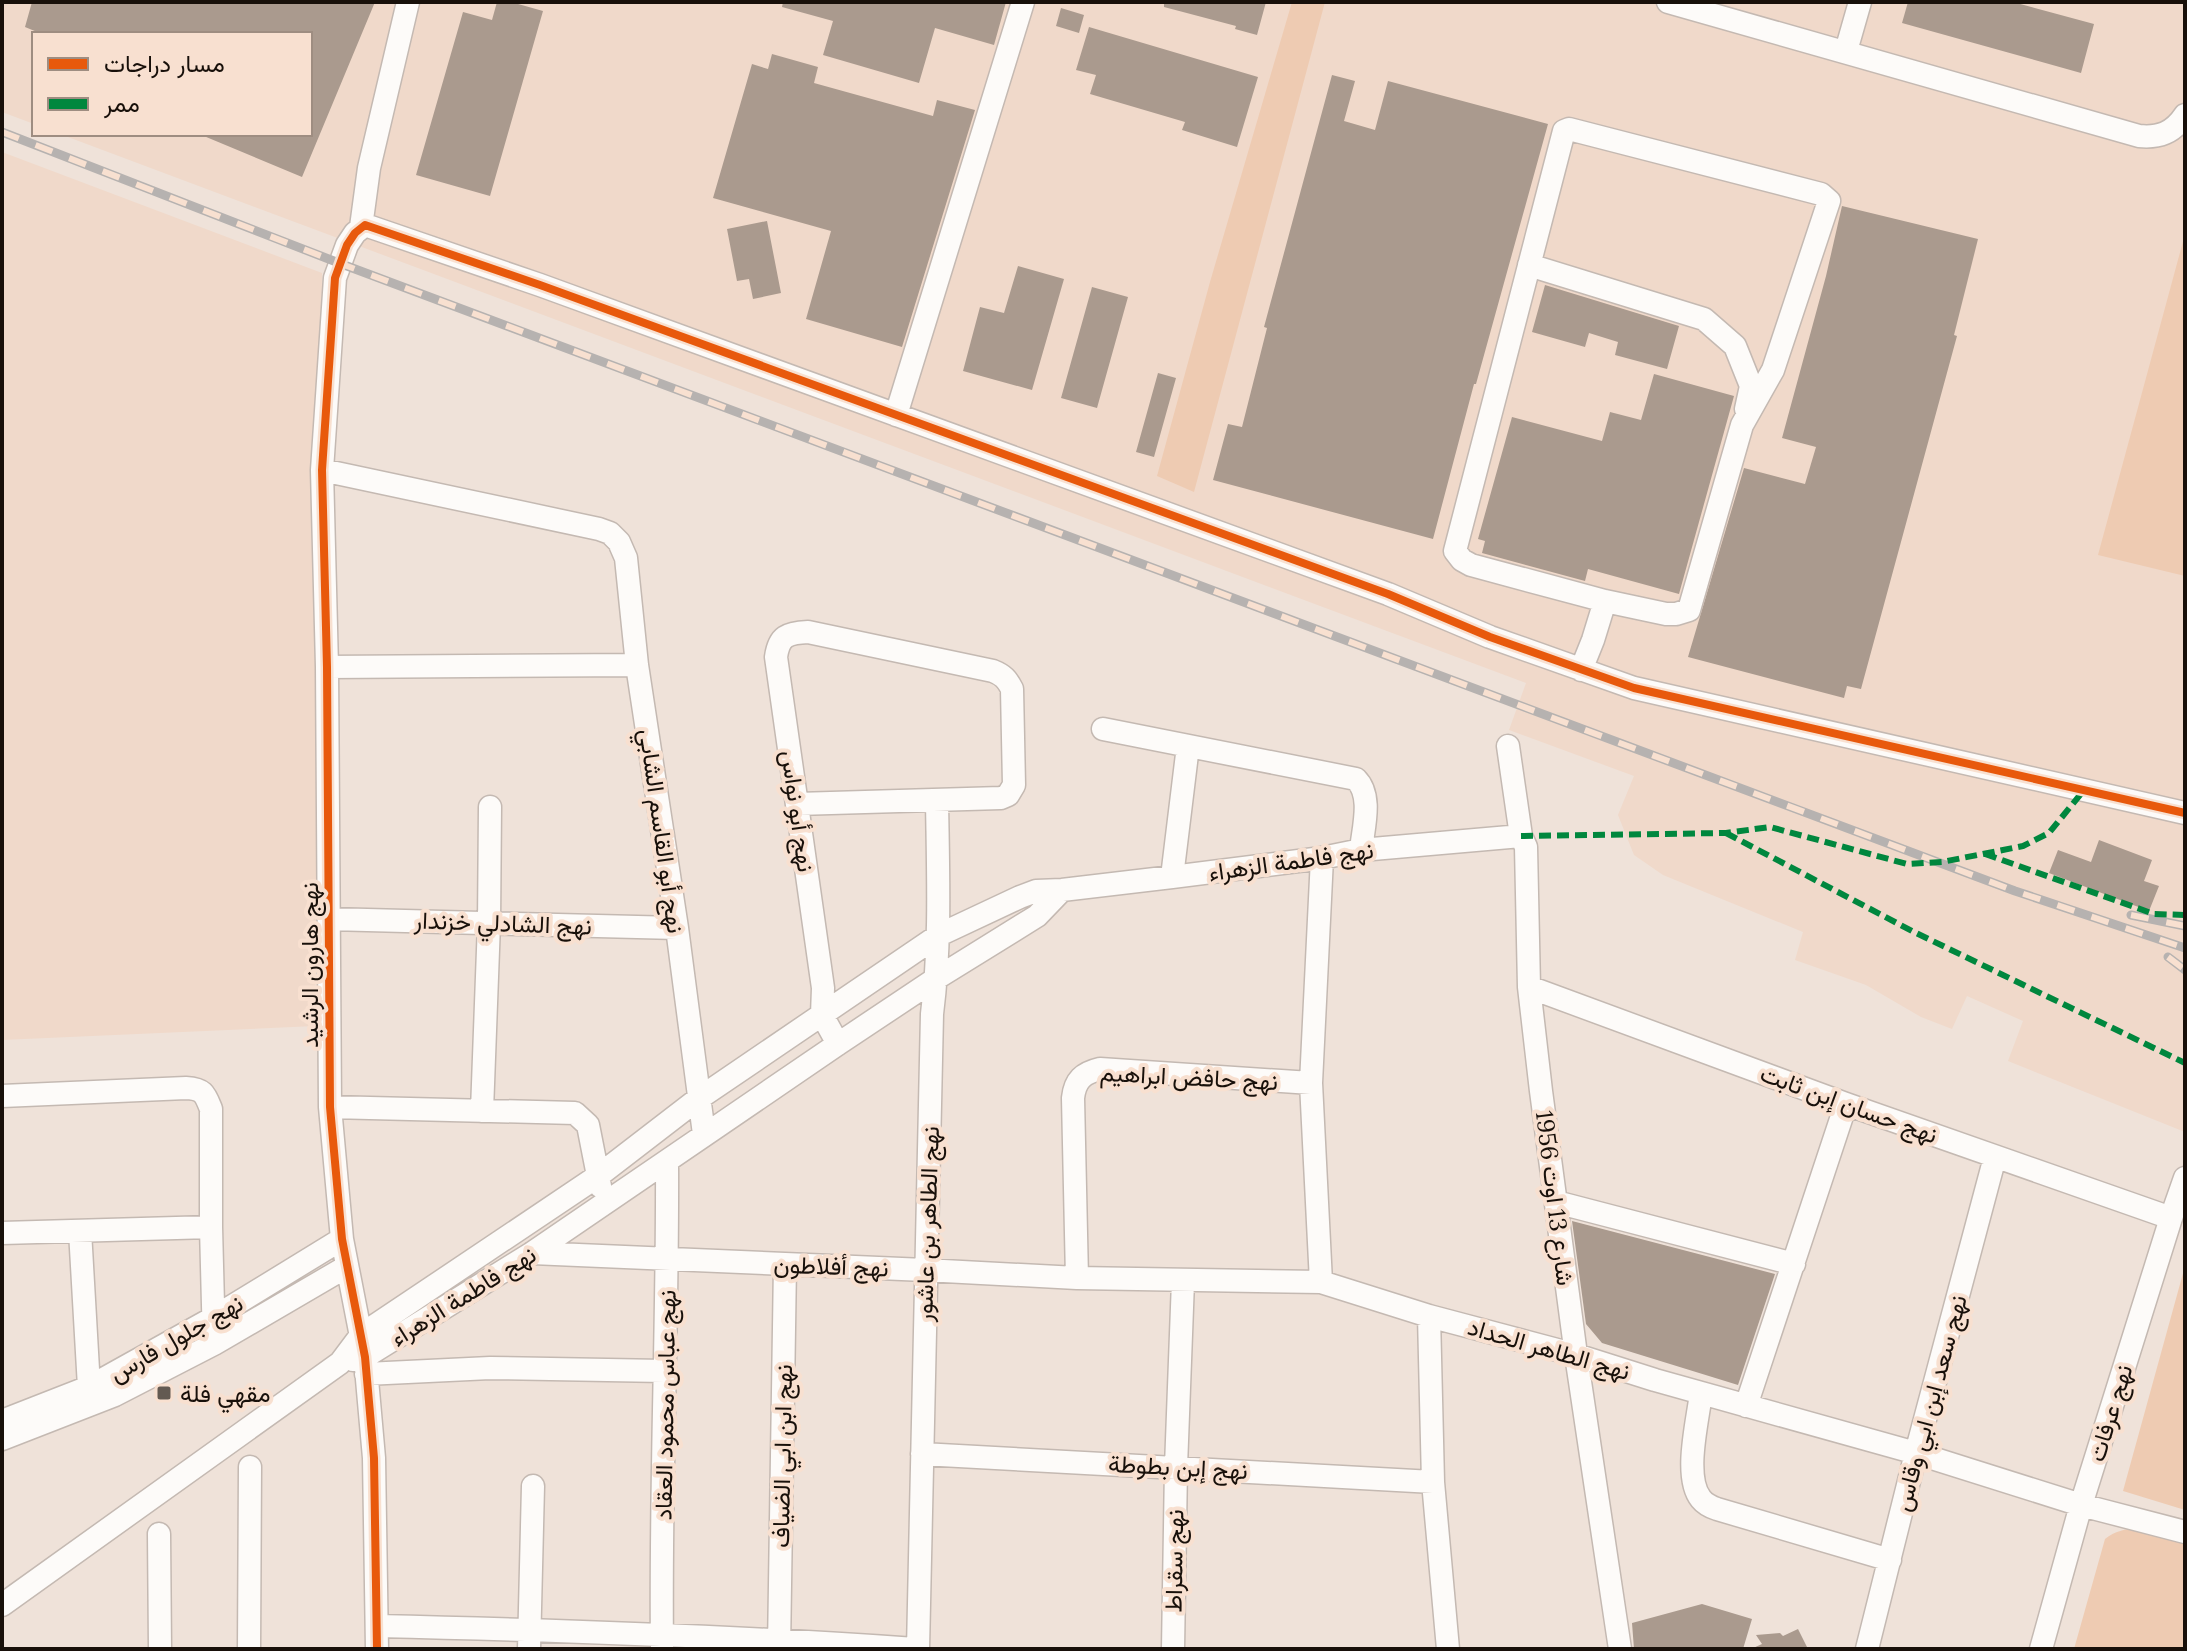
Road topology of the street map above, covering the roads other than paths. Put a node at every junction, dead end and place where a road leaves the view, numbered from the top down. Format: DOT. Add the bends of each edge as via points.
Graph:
graph roads {
  1 [pos="408,2"];
  2 [pos="1023,2"];
  3 [pos="1668,2"];
  4 [pos="1860,2"];
  5 [pos="1846,51"];
  6 [pos="2185,115"];
  7 [pos="361,227"];
  8 [pos="1529,265"];
  9 [pos="896,415"];
  10 [pos="1742,425"];
  11 [pos="322,470"];
  12 [pos="1605,601"];
  13 [pos="637,665"];
  14 [pos="327,667"];
  15 [pos="1581,670"];
  16 [pos="1103,729"];
  17 [pos="1188,746"];
  18 [pos="1508,746"];
  19 [pos="937,800"];
  20 [pos="797,804"];
  21 [pos="490,807"];
  22 [pos="2185,813"];
  23 [pos="1521,836"];
  24 [pos="1361,850"];
  25 [pos="1322,858"];
  26 [pos="1172,877"];
  27 [pos="1062,890"];
  28 [pos="329,919"];
  29 [pos="489,923"];
  30 [pos="677,928"];
  31 [pos="939,935"];
  32 [pos="937,978"];
  33 [pos="1529,987"];
  34 [pos="823,988"];
  35 [pos="845,999"];
  36 [pos="822,1015"];
  37 [pos="862,1027"];
  38 [pos="838,1044"];
  39 [pos="1311,1083"];
  40 [pos="2,1096"];
  41 [pos="698,1099"];
  42 [pos="1846,1104"];
  43 [pos="330,1107"];
  44 [pos="482,1111"];
  45 [pos="704,1134"];
  46 [pos="1995,1157"];
  47 [pos="667,1161"];
  48 [pos="598,1176"];
  49 [pos="2185,1178"];
  50 [pos="1556,1202"];
  51 [pos="603,1203"];
  52 [pos="2171,1218"];
  53 [pos="211,1227"];
  54 [pos="80,1231"];
  55 [pos="2,1233"];
  56 [pos="342,1239"];
  57 [pos="532,1253"];
  58 [pos="668,1259"];
  59 [pos="785,1264"];
  60 [pos="1794,1264"];
  61 [pos="346,1267"];
  62 [pos="925,1270"];
  63 [pos="1077,1278"];
  64 [pos="1183,1281"];
  65 [pos="1321,1282"];
  66 [pos="1429,1316"];
  67 [pos="213,1318"];
  68 [pos="361,1335"];
  69 [pos="214,1344"];
  70 [pos="1576,1355"];
  71 [pos="340,1363"];
  72 [pos="366,1366"];
  73 [pos="664,1371"];
  74 [pos="89,1387"];
  75 [pos="1701,1393"];
  76 [pos="1746,1406"];
  77 [pos="2,1421"];
  78 [pos="2,1439"];
  79 [pos="1916,1453"];
  80 [pos="922,1454"];
  81 [pos="250,1467"];
  82 [pos="1176,1467"];
  83 [pos="1433,1482"];
  84 [pos="533,1486"];
  85 [pos="2081,1505"];
  86 [pos="2185,1532"];
  87 [pos="159,1534"];
  88 [pos="1890,1560"];
  89 [pos="2,1605"];
  90 [pos="377,1626"];
  91 [pos="529,1639"];
  92 [pos="662,1642"];
  93 [pos="779,1644"];
  94 [pos="160,1649"];
  95 [pos="249,1649"];
  96 [pos="377,1649"];
  97 [pos="916,1649"];
  98 [pos="1173,1649"];
  99 [pos="1448,1649"];
  100 [pos="1620,1649"];
  101 [pos="1867,1649"];
  102 [pos="2041,1649"];
  1 -- 7 [label="street" via="369,168"];
  2 -- 9 [label="street"];
  3 -- 5 [label="street"];
  4 -- 5 [label="street"];
  5 -- 6 [label="street" via="2139,136 2156,138"];
  7 -- 9 [label="street" via="368,225 540,285"];
  7 -- 11 [label="street, نهج هارون الرشيد" via="347,245 335,278"];
  8 -- 10 [label="street" via="1704,319 1735,346 1751,386"];
  8 -- 10 [label="street" via="1564,131 1569,129 1826,197 1829,201 1773,370"];
  8 -- 12 [label="street" via="1455,551 1471,565"];
  9 -- 15 [label="street"];
  10 -- 12 [label="street" via="1689,610 1666,614"];
  11 -- 13 [label="street, نهج أبو القاسم الشابي" via="610,533 626,558"];
  11 -- 14 [label="street, نهج هارون الرشيد"];
  12 -- 15 [label="street"];
  13 -- 14 [label="street"];
  13 -- 30 [label="street, نهج أبو القاسم الشابي"];
  14 -- 28 [label="street, نهج هارون الرشيد"];
  15 -- 22 [label="street" via="1634,688"];
  16 -- 17 [label="street"];
  17 -- 24 [label="street" via="1356,779 1366,795"];
  17 -- 26 [label="street"];
  18 -- 23 [label="street, شارع 13 اوت 1956"];
  19 -- 20 [label="street"];
  19 -- 20 [label="street, نهج أبو نواس" via="1001,798 1014,785 1012,689 1006,678 808,632 785,637 776,657"];
  19 -- 31 [label="street, نهج الطاهر بن عاشور"];
  20 -- 34 [label="street, نهج أبو نواس"];
  21 -- 29 [label="street"];
  23 -- 24 [label="street, نهج فاطمة الزهراء"];
  23 -- 33 [label="street, شارع 13 اوت 1956" via="1526,847"];
  24 -- 25 [label="street, نهج فاطمة الزهراء"];
  25 -- 26 [label="street, نهج فاطمة الزهراء"];
  25 -- 39 [label="street"];
  26 -- 27 [label="street, نهج فاطمة الزهراء"];
  27 -- 31 [label="street, نهج فاطمة الزهراء" via="1036,891"];
  27 -- 32 [label="street, نهج فاطمة الزهراء" via="1037,916"];
  28 -- 29 [label="street, نهج الشادلي خزندار"];
  28 -- 43 [label="street, نهج هارون الرشيد"];
  29 -- 30 [label="street, نهج الشادلي خزندار"];
  29 -- 44 [label="street"];
  30 -- 41 [label="street, نهج أبو القاسم الشابي"];
  31 -- 32 [label="street, نهج الطاهر بن عاشور"];
  31 -- 35 [label="street, نهج فاطمة الزهراء"];
  32 -- 37 [label="street, نهج فاطمة الزهراء"];
  32 -- 62 [label="street, نهج الطاهر بن عاشور"];
  33 -- 42 [label="street, نهج حسان إبن ثابت"];
  33 -- 50 [label="street, شارع 13 اوت 1956"];
  34 -- 35 [label="street"];
  34 -- 36 [label="street, نهج أبو نواس"];
  35 -- 36 [label="street, نهج فاطمة الزهراء"];
  35 -- 37 [label="street"];
  36 -- 38 [label="street"];
  36 -- 41 [label="street, نهج فاطمة الزهراء"];
  37 -- 38 [label="street, نهج فاطمة الزهراء"];
  38 -- 45 [label="street, نهج فاطمة الزهراء"];
  39 -- 63 [label="street, نهج حافض ابراهيم" via="1100,1069 1080,1077 1073,1098"];
  39 -- 65 [label="street"];
  40 -- 53 [label="street" via="197,1089 211,1109"];
  41 -- 45 [label="street, نهج أبو القاسم الشابي"];
  41 -- 48 [label="street, نهج فاطمة الزهراء"];
  42 -- 46 [label="street, نهج حسان إبن ثابت"];
  42 -- 60 [label="street"];
  43 -- 44 [label="street"];
  43 -- 56 [label="street, نهج هارون الرشيد"];
  44 -- 48 [label="street" via="575,1113 588,1125"];
  45 -- 47 [label="street, نهج فاطمة الزهراء"];
  46 -- 52 [label="street, نهج حسان إبن ثابت"];
  46 -- 79 [label="street, نهج سعد إبن ابي وقاس"];
  47 -- 51 [label="street, نهج فاطمة الزهراء"];
  47 -- 58 [label="street, نهج عباس محمود العقاد"];
  48 -- 51 [label="street"];
  48 -- 68 [label="street, نهج فاطمة الزهراء"];
  49 -- 52 [label="street, نهج عرفات"];
  50 -- 60 [label="street"];
  50 -- 70 [label="street, شارع 13 اوت 1956"];
  51 -- 57 [label="street, نهج فاطمة الزهراء"];
  52 -- 85 [label="street, نهج عرفات"];
  53 -- 54 [label="street"];
  53 -- 67 [label="street"];
  54 -- 55 [label="street"];
  54 -- 74 [label="street"];
  56 -- 61 [label="street, نهج هارون الرشيد"];
  56 -- 67 [label="street, نهج جلول فارس"];
  57 -- 58 [label="street, نهج أفلاطون"];
  57 -- 72 [label="street, نهج فاطمة الزهراء"];
  58 -- 59 [label="street, نهج أفلاطون"];
  58 -- 73 [label="street, نهج عباس محمود العقاد"];
  59 -- 62 [label="street, نهج أفلاطون"];
  59 -- 93 [label="street, نهج ابن ابي الضياف"];
  60 -- 76 [label="street"];
  61 -- 68 [label="street, نهج هارون الرشيد"];
  61 -- 69 [label="street, نهج جلول فارس"];
  62 -- 63 [label="street, نهج أفلاطون"];
  62 -- 80 [label="street, نهج الطاهر بن عاشور"];
  63 -- 64 [label="street, نهج أفلاطون"];
  64 -- 65 [label="street, نهج أفلاطون"];
  64 -- 82 [label="street, نهج سقراط"];
  65 -- 66 [label="street, نهج الطاهر الحداد"];
  66 -- 70 [label="street, نهج الطاهر الحداد"];
  66 -- 83 [label="street"];
  67 -- 69 [label="street"];
  67 -- 74 [label="street, نهج جلول فارس"];
  68 -- 71 [label="street, نهج فاطمة الزهراء"];
  68 -- 72 [label="street, نهج هارون الرشيد"];
  69 -- 78 [label="street, نهج جلول فارس" via="115,1395"];
  70 -- 75 [label="street, نهج الطاهر الحداد"];
  70 -- 100 [label="street, شارع 13 اوت 1956"];
  71 -- 72 [label="street, نهج فاطمة الزهراء"];
  71 -- 89 [label="street"];
  72 -- 73 [label="street"];
  72 -- 90 [label="street, نهج هارون الرشيد" via="374,1458"];
  73 -- 92 [label="street, نهج عباس محمود العقاد"];
  74 -- 77 [label="street, نهج جلول فارس"];
  75 -- 76 [label="street, نهج الطاهر الحداد"];
  75 -- 88 [label="street" via="1693,1463 1699,1497 1717,1509"];
  76 -- 79 [label="street, نهج الطاهر الحداد"];
  79 -- 85 [label="street, نهج الطاهر الحداد"];
  79 -- 88 [label="street, نهج سعد إبن ابي وقاس"];
  80 -- 82 [label="street, نهج إبن بطوطة"];
  80 -- 97 [label="street, نهج الطاهر بن عاشور"];
  81 -- 95 [label="street"];
  82 -- 83 [label="street, نهج إبن بطوطة"];
  82 -- 98 [label="street, نهج سقراط"];
  83 -- 99 [label="street"];
  84 -- 91 [label="street"];
  85 -- 86 [label="street, نهج الطاهر الحداد"];
  85 -- 102 [label="street, نهج عرفات"];
  87 -- 94 [label="street"];
  88 -- 101 [label="street, نهج سعد إبن ابي وقاس"];
  90 -- 91 [label="street"];
  90 -- 96 [label="street, نهج هارون الرشيد"];
  91 -- 92 [label="street"];
  92 -- 93 [label="street"];
  93 -- 97 [label="street"];
}
